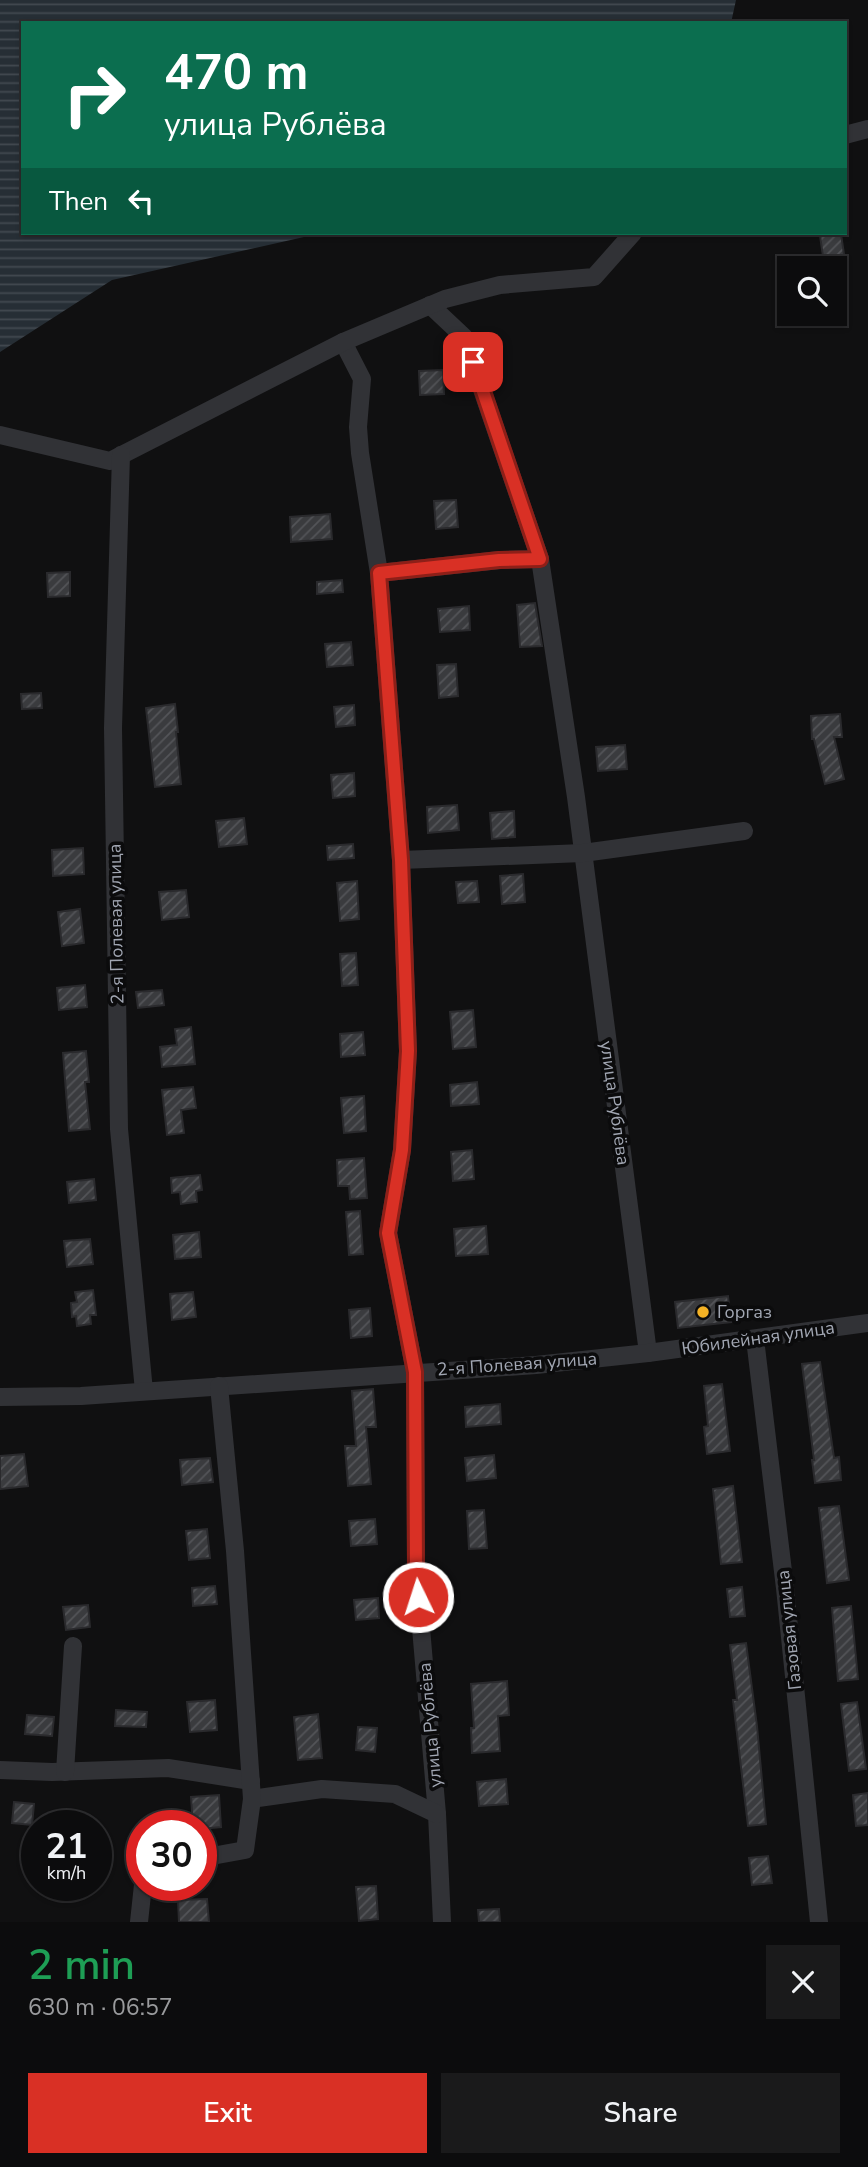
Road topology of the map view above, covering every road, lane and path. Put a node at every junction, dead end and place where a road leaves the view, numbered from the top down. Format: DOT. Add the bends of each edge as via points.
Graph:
graph roads {
  1 [pos="868,129"];
  2 [pos="847,134"];
  3 [pos="631,235"];
  4 [pos="430,306"];
  5 [pos="342,342"];
  6 [pos="0,435"];
  7 [pos="121,455"];
  8 [pos="540,559"];
  9 [pos="379,573"];
  10 [pos="744,831"];
  11 [pos="583,853"];
  12 [pos="401,860"];
  13 [pos="868,1323"];
  14 [pos="755,1339"];
  15 [pos="648,1353"];
  16 [pos="415,1372"];
  17 [pos="219,1386"];
  18 [pos="144,1391"];
  19 [pos="0,1397"];
  20 [pos="73,1646"];
  21 [pos="0,1770"];
  22 [pos="65,1772"];
  23 [pos="251,1781"];
  24 [pos="252,1799"];
  25 [pos="437,1814"];
  26 [pos="217,1855"];
  27 [pos="141,1901"];
  28 [pos="139,1922"];
  29 [pos="442,1922"];
  30 [pos="819,1922"];
  1 -- 2 [label="street"];
  3 -- 4 [label="street" via="594,277 500,285"];
  4 -- 5 [label="street"];
  4 -- 8 [label="street, улица Рублёва" via="464,337"];
  5 -- 7 [label="street"];
  5 -- 9 [label="street, улица Рублёва" via="362,379 360,453"];
  6 -- 7 [label="street" via="110,461"];
  7 -- 18 [label="street, 2-я Полевая улица" via="113,728 119,1129"];
  8 -- 9 [label="street"];
  8 -- 11 [label="street, улица Рублёва"];
  9 -- 12 [label="street, улица Рублёва"];
  10 -- 11 [label="street"];
  11 -- 12 [label="street"];
  11 -- 15 [label="street, улица Рублёва"];
  12 -- 16 [label="street, улица Рублёва" via="408,1051 402,1150 388,1233"];
  13 -- 14 [label="street, Юбилейная улица"];
  14 -- 15 [label="street, Юбилейная улица"];
  14 -- 30 [label="street, Газовая улица"];
  15 -- 16 [label="street, 2-я Полевая улица"];
  16 -- 17 [label="street, 2-я Полевая улица"];
  16 -- 25 [label="street, улица Рублёва" via="416,1570"];
  17 -- 18 [label="street, 2-я Полевая улица"];
  17 -- 23 [label="street"];
  18 -- 19 [label="street, 2-я Полевая улица"];
  20 -- 22 [label="street"];
  21 -- 22 [label="street"];
  22 -- 23 [label="street" via="168,1769"];
  23 -- 24 [label="street"];
  24 -- 25 [label="street" via="321,1789 395,1794"];
  24 -- 26 [label="street" via="245,1850"];
  25 -- 29 [label="street, улица Рублёва"];
  27 -- 28 [label="street"];
}
